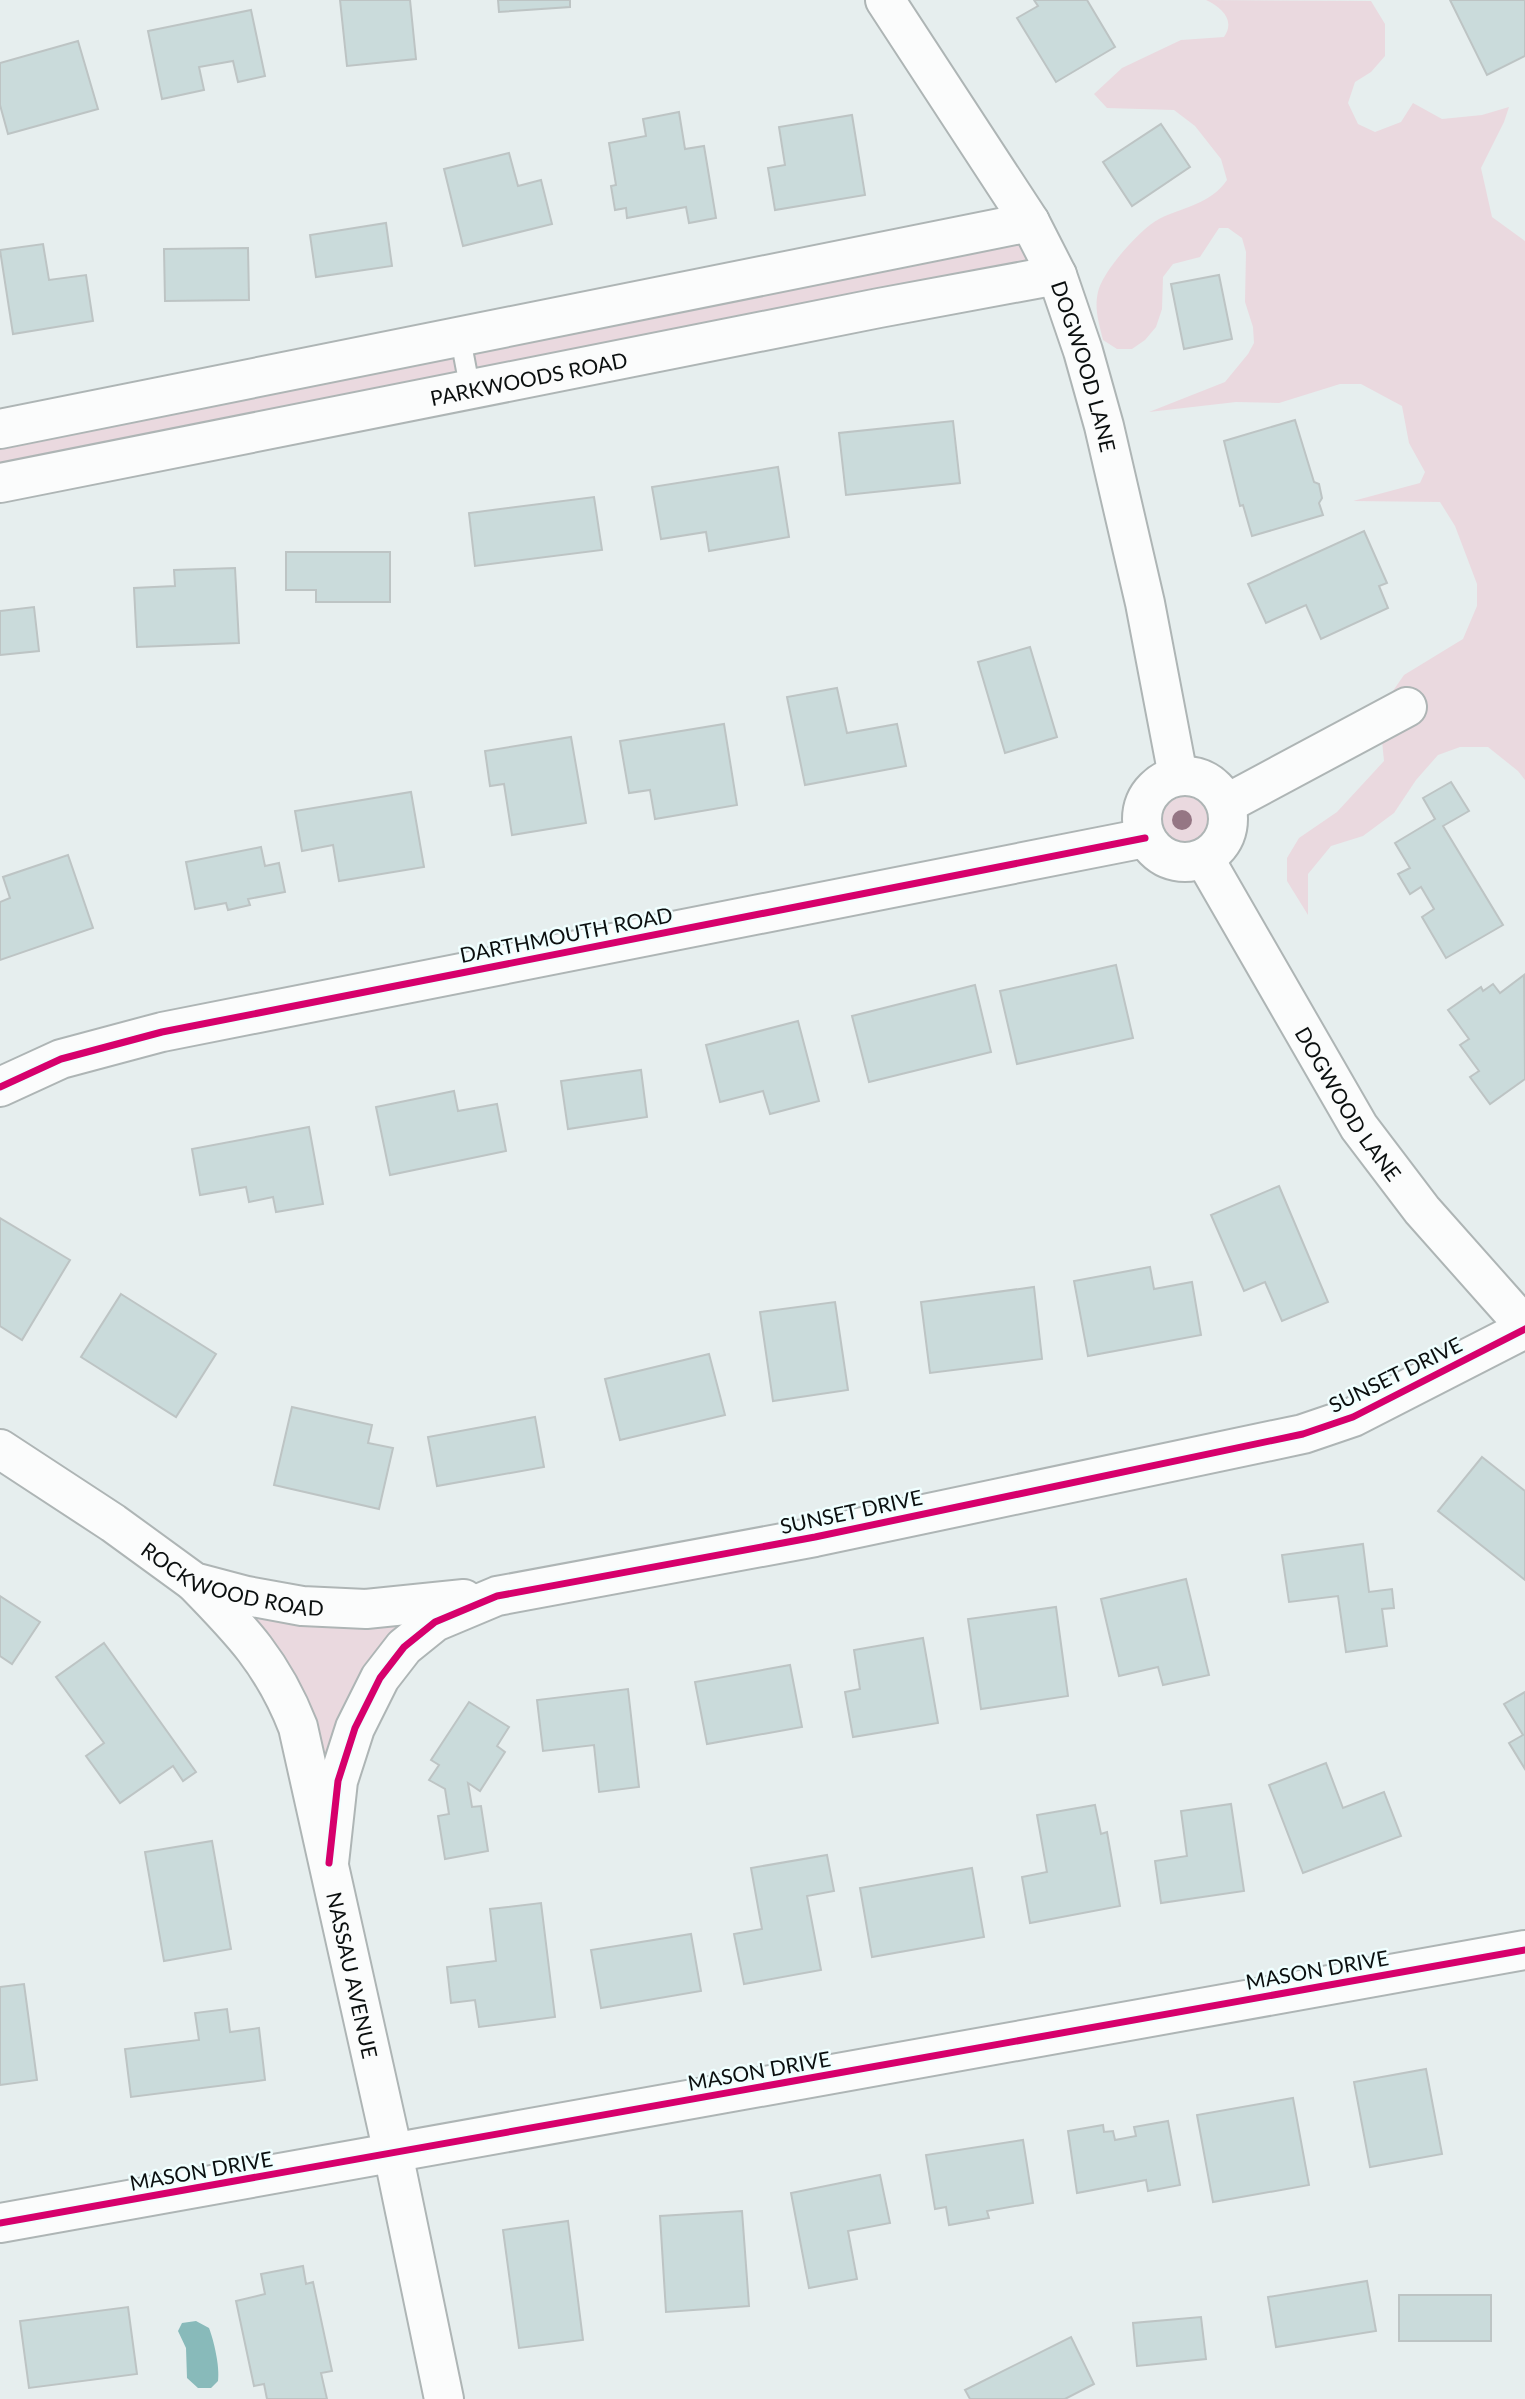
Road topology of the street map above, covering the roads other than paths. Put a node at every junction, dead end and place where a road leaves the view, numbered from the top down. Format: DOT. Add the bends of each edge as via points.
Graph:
graph roads {
  1 [pos="885,0"];
  2 [pos="1030,222"];
  3 [pos="1057,275"];
  4 [pos="460,336"];
  5 [pos="470,389"];
  6 [pos="0,429"];
  7 [pos="0,483"];
  8 [pos="1407,707"];
  9 [pos="1178,776"];
  10 [pos="1226,803"];
  11 [pos="1145,838"];
  12 [pos="1204,858"];
  13 [pos="0,1087"];
  14 [pos="1525,1327"];
  15 [pos="0,1449"];
  16 [pos="194,1582"];
  17 [pos="496,1596"];
  18 [pos="329,1863"];
  19 [pos="1525,1950"];
  20 [pos="393,2153"];
  21 [pos="0,2223"];
  22 [pos="444,2399"];
  1 -- 2 [label="street, DOGWOOD LANE"];
  2 -- 3 [label="street, DOGWOOD LANE"];
  2 -- 4 [label="street"];
  3 -- 5 [label="street, PARKWOODS ROAD"];
  3 -- 9 [label="street, DOGWOOD LANE" via="1104,426"];
  4 -- 5 [label="lane"];
  4 -- 6 [label="street"];
  5 -- 7 [label="street, PARKWOODS ROAD"];
  8 -- 10 [label="street"];
  9 -- 10 [label="street" via="1202,778"];
  9 -- 11 [label="street" via="1165,780 1146,798 1141,825"];
  10 -- 12 [label="street" via="1223,840"];
  11 -- 12 [label="street" via="1164,858 1177,862"];
  11 -- 13 [label="street, DARTHMOUTH ROAD" via="162,1032 61,1059"];
  12 -- 14 [label="street, DOGWOOD LANE" via="1359,1127 1422,1210"];
  14 -- 17 [label="street, SUNSET DRIVE" via="1353,1417 1303,1434 815,1537"];
  15 -- 16 [label="street, ROCKWOOD ROAD"];
  16 -- 17 [label="street, ROCKWOOD ROAD" via="302,1606 366,1609"];
  16 -- 18 [label="street, NASSAU AVENUE" via="244,1633 285,1694 298,1727"];
  17 -- 18 [label="street, SUNSET DRIVE" via="435,1622 404,1647 380,1678 355,1728 338,1781"];
  18 -- 20 [label="street, NASSAU AVENUE"];
  19 -- 20 [label="street, MASON DRIVE"];
  20 -- 21 [label="street, MASON DRIVE"];
  20 -- 22 [label="street, NASSAU AVENUE"];
}
